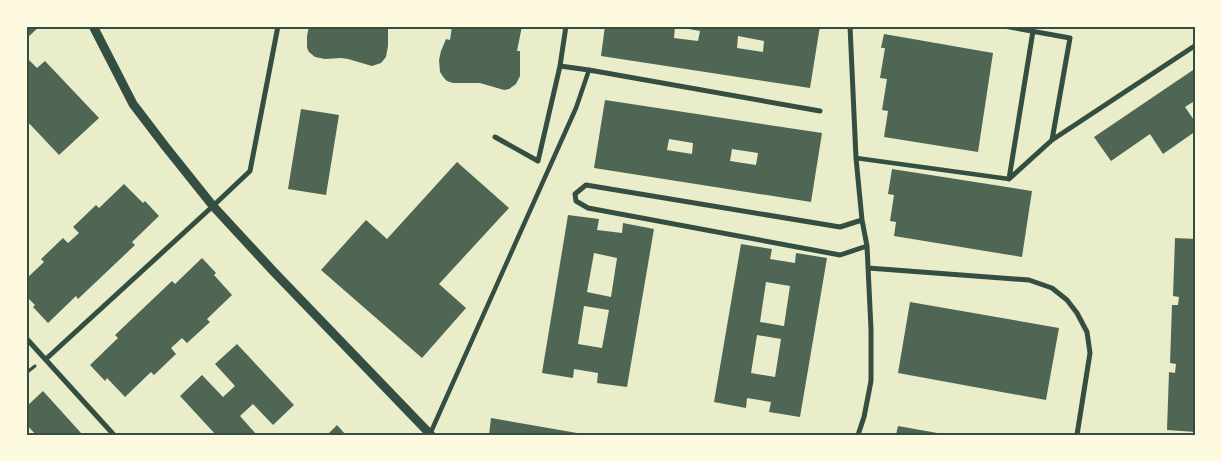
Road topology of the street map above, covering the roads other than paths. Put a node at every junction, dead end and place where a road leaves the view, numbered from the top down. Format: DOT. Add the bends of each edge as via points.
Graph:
graph roads {
  1 [pos="93,26"];
  2 [pos="278,26"];
  3 [pos="566,26"];
  4 [pos="850,26"];
  5 [pos="1004,26"];
  6 [pos="1033,32"];
  7 [pos="1196,45"];
  8 [pos="560,66"];
  9 [pos="589,70"];
  10 [pos="820,111"];
  11 [pos="495,137"];
  12 [pos="1052,140"];
  13 [pos="856,158"];
  14 [pos="1008,179"];
  15 [pos="213,206"];
  16 [pos="862,220"];
  17 [pos="867,246"];
  18 [pos="868,268"];
  19 [pos="26,338"];
  20 [pos="46,358"];
  21 [pos="431,434"];
  22 [pos="114,435"];
  23 [pos="858,435"];
  24 [pos="1077,435"];
  1 -- 15 [label="street" via="133,104"];
  2 -- 15 [label="street" via="250,171"];
  3 -- 8 [label="street"];
  4 -- 13 [label="street"];
  5 -- 6 [label="street"];
  6 -- 12 [label="street" via="1070,38"];
  6 -- 14 [label="street"];
  7 -- 12 [label="street"];
  8 -- 9 [label="street"];
  8 -- 11 [label="street" via="538,161"];
  9 -- 10 [label="street"];
  9 -- 21 [label="street" via="576,108"];
  12 -- 14 [label="street"];
  13 -- 14 [label="street"];
  13 -- 16 [label="street"];
  15 -- 20 [label="street"];
  15 -- 21 [label="street"];
  16 -- 17 [label="street"];
  16 -- 17 [label="street" via="840,227 586,185 575,194 576,201 588,208 840,255"];
  17 -- 18 [label="street"];
  18 -- 23 [label="street" via="872,381"];
  18 -- 24 [label="street" via="1029,280 1052,288 1067,300 1087,332 1090,353"];
  19 -- 20 [label="street"];
  20 -- 22 [label="street"];
}
